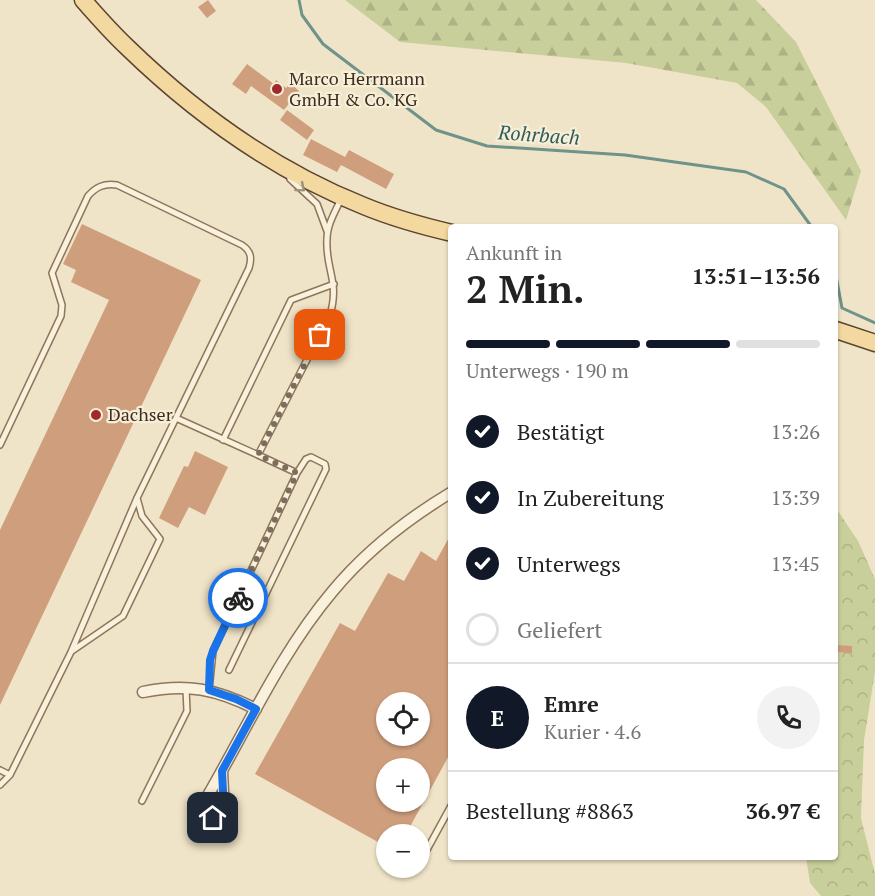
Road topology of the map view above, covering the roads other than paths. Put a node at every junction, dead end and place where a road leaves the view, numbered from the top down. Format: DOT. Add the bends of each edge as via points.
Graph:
graph roads {
  1 [pos="83,0"];
  2 [pos="262,153"];
  3 [pos="342,197"];
  4 [pos="327,232"];
  5 [pos="448,232"];
  6 [pos="334,284"];
  7 [pos="842,332"];
  8 [pos="875,343"];
  9 [pos="176,418"];
  10 [pos="223,440"];
  11 [pos="0,445"];
  12 [pos="258,455"];
  13 [pos="297,473"];
  14 [pos="448,494"];
  15 [pos="137,498"];
  16 [pos="71,652"];
  17 [pos="230,670"];
  18 [pos="186,687"];
  19 [pos="209,690"];
  20 [pos="143,692"];
  21 [pos="256,709"];
  22 [pos="0,770"];
  23 [pos="222,771"];
  24 [pos="10,775"];
  25 [pos="0,785"];
  26 [pos="142,801"];
  27 [pos="448,811"];
  28 [pos="430,844"];
  1 -- 2 [label="main road" via="155,73"];
  2 -- 3 [label="main road"];
  2 -- 4 [label="lane, one-way" via="312,198"];
  3 -- 4 [label="lane"];
  3 -- 5 [label="main road"];
  4 -- 6 [label="lane"];
  6 -- 10 [label="lane" via="291,300"];
  6 -- 12 [label="lane" via="330,315"];
  7 -- 8 [label="main road"];
  9 -- 10 [label="lane"];
  9 -- 11 [label="lane" via="249,268 250,254 242,244 117,185 104,184 88,196 53,268 62,316"];
  9 -- 15 [label="lane"];
  10 -- 12 [label="lane"];
  12 -- 13 [label="lane"];
  13 -- 17 [label="lane" via="311,457 325,464 326,470"];
  13 -- 19 [label="lane" via="213,651"];
  14 -- 21 [label="street" via="385,538 332,591 298,637"];
  15 -- 16 [label="lane"];
  15 -- 16 [label="lane" via="142,516 160,539 123,616"];
  16 -- 24 [label="lane"];
  18 -- 19 [label="street"];
  18 -- 20 [label="street"];
  18 -- 26 [label="lane" via="187,711"];
  19 -- 21 [label="street"];
  21 -- 23 [label="street"];
  22 -- 24 [label="lane"];
  24 -- 25 [label="lane"];
  27 -- 28 [label="lane"];
}
